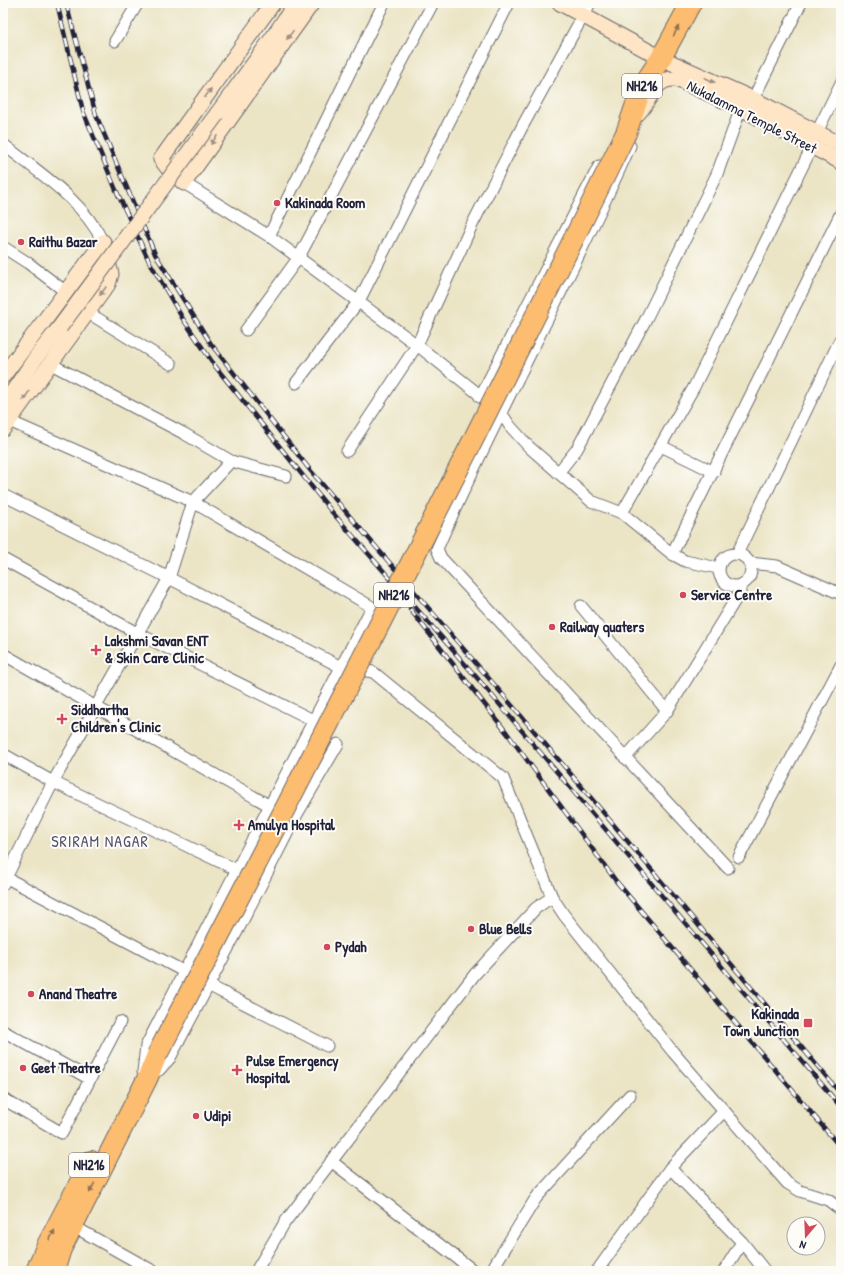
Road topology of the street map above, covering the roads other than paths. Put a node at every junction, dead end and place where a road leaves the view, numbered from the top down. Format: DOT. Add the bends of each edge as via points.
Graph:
graph roads {
  1 [pos="138,3"];
  2 [pos="272,3"];
  3 [pos="296,3"];
  4 [pos="312,3"];
  5 [pos="384,3"];
  6 [pos="433,3"];
  7 [pos="509,3"];
  8 [pos="560,3"];
  9 [pos="690,3"];
  10 [pos="801,3"];
  11 [pos="586,9"];
  12 [pos="115,41"];
  13 [pos="661,58"];
  14 [pos="841,83"];
  15 [pos="753,99"];
  16 [pos="741,108"];
  17 [pos="633,117"];
  18 [pos="817,132"];
  19 [pos="3,144"];
  20 [pos="841,145"];
  21 [pos="812,147"];
  22 [pos="841,162"];
  23 [pos="184,183"];
  24 [pos="841,213"];
  25 [pos="269,236"];
  26 [pos="101,237"];
  27 [pos="3,247"];
  28 [pos="299,257"];
  29 [pos="66,292"];
  30 [pos="358,301"];
  31 [pos="87,312"];
  32 [pos="246,330"];
  33 [pos="841,338"];
  34 [pos="417,345"];
  35 [pos="49,363"];
  36 [pos="171,364"];
  37 [pos="3,376"];
  38 [pos="296,383"];
  39 [pos="480,397"];
  40 [pos="3,406"];
  41 [pos="500,411"];
  42 [pos="6,425"];
  43 [pos="661,446"];
  44 [pos="347,451"];
  45 [pos="231,461"];
  46 [pos="714,472"];
  47 [pos="558,473"];
  48 [pos="286,476"];
  49 [pos="3,495"];
  50 [pos="193,502"];
  51 [pos="622,513"];
  52 [pos="672,554"];
  53 [pos="737,554"];
  54 [pos="3,559"];
  55 [pos="750,563"];
  56 [pos="718,568"];
  57 [pos="169,578"];
  58 [pos="740,586"];
  59 [pos="841,594"];
  60 [pos="581,606"];
  61 [pos="137,633"];
  62 [pos="3,654"];
  63 [pos="841,664"];
  64 [pos="341,667"];
  65 [pos="96,707"];
  66 [pos="667,711"];
  67 [pos="312,720"];
  68 [pos="338,744"];
  69 [pos="3,754"];
  70 [pos="625,758"];
  71 [pos="53,782"];
  72 [pos="270,806"];
  73 [pos="739,857"];
  74 [pos="728,868"];
  75 [pos="238,870"];
  76 [pos="4,879"];
  77 [pos="552,897"];
  78 [pos="185,972"];
  79 [pos="208,986"];
  80 [pos="120,1022"];
  81 [pos="3,1031"];
  82 [pos="327,1046"];
  83 [pos="150,1067"];
  84 [pos="90,1079"];
  85 [pos="630,1095"];
  86 [pos="3,1099"];
  87 [pos="724,1110"];
  88 [pos="331,1161"];
  89 [pos="670,1168"];
  90 [pos="841,1210"];
  91 [pos="73,1226"];
  92 [pos="742,1242"];
  93 [pos="36,1271"];
  94 [pos="54,1271"];
  95 [pos="153,1271"];
  96 [pos="256,1271"];
  97 [pos="474,1271"];
  98 [pos="491,1271"];
  99 [pos="597,1271"];
  100 [pos="724,1271"];
  101 [pos="765,1271"];
  1 -- 12 [label="street"];
  23 -- 2 [label="street, one-way" via="161,159"];
  3 -- 40 [label="street, bridge"];
  4 -- 23 [label="street, one-way"];
  5 -- 25 [label="street"];
  6 -- 28 [label="street"];
  7 -- 30 [label="street"];
  8 -- 11 [label="street, Nukalamma Temple Street"];
  13 -- 9 [label="highway, NH216, one-way"];
  10 -- 15 [label="street"];
  11 -- 13 [label="street, Nukalamma Temple Street"];
  11 -- 34 [label="street" via="471,227"];
  13 -- 15 [label="street, Nukalamma Temple Street, one-way"];
  13 -- 17 [label="highway, NH216" via="642,86"];
  14 -- 18 [label="street"];
  15 -- 18 [label="street, Nukalamma Temple Street"];
  16 -- 17 [label="street, Nukalamma Temple Street" via="676,79 668,78 660,82"];
  16 -- 21 [label="street, Nukalamma Temple Street"];
  16 -- 47 [label="street" via="717,174 646,319 577,449"];
  17 -- 39 [label="street" via="618,127"];
  17 -- 41 [label="street" via="634,136 601,211"];
  17 -- 83 [label="highway, NH216, bridge" via="399,585"];
  18 -- 20 [label="street, Nukalamma Temple Street"];
  19 -- 26 [label="street" via="74,200"];
  21 -- 22 [label="street, Nukalamma Temple Street"];
  21 -- 43 [label="street" via="694,387"];
  23 -- 25 [label="street"];
  24 -- 46 [label="street"];
  25 -- 28 [label="street"];
  26 -- 29 [label="street"];
  26 -- 31 [label="street, one-way" via="111,274 110,280"];
  27 -- 29 [label="street"];
  28 -- 30 [label="street"];
  28 -- 32 [label="street"];
  29 -- 37 [label="street"];
  30 -- 34 [label="street"];
  30 -- 38 [label="street"];
  31 -- 35 [label="street"];
  31 -- 36 [label="street"];
  33 -- 53 [label="street"];
  34 -- 39 [label="street"];
  34 -- 44 [label="street"];
  35 -- 42 [label="street, one-way"];
  35 -- 45 [label="street"];
  39 -- 41 [label="street"];
  41 -- 47 [label="street" via="529,447"];
  41 -- 70 [label="street" via="437,549 441,558"];
  42 -- 50 [label="street"];
  43 -- 46 [label="street"];
  43 -- 51 [label="street"];
  45 -- 48 [label="street"];
  45 -- 50 [label="street"];
  46 -- 52 [label="street"];
  47 -- 51 [label="street" via="591,501"];
  49 -- 57 [label="street"];
  50 -- 57 [label="street"];
  50 -- 64 [label="street" via="372,607"];
  51 -- 52 [label="street"];
  52 -- 56 [label="street" via="685,561"];
  53 -- 55 [label="street" via="743,555"];
  53 -- 56 [label="street" via="727,555"];
  54 -- 61 [label="street"];
  55 -- 58 [label="street" via="748,579"];
  55 -- 59 [label="street" via="777,566"];
  56 -- 58 [label="street" via="724,583"];
  57 -- 61 [label="street"];
  57 -- 64 [label="street"];
  58 -- 66 [label="street" via="740,592"];
  60 -- 66 [label="street"];
  61 -- 65 [label="street"];
  61 -- 67 [label="street"];
  62 -- 65 [label="street"];
  63 -- 73 [label="street"];
  64 -- 67 [label="street"];
  64 -- 77 [label="street" via="373,672 503,778"];
  65 -- 71 [label="street"];
  65 -- 72 [label="street"];
  66 -- 70 [label="street"];
  67 -- 72 [label="street"];
  68 -- 79 [label="street" via="296,816"];
  69 -- 71 [label="street"];
  70 -- 74 [label="street"];
  71 -- 75 [label="street"];
  71 -- 76 [label="street"];
  72 -- 75 [label="street"];
  75 -- 78 [label="street"];
  76 -- 78 [label="street"];
  77 -- 87 [label="street" via="674,1052"];
  77 -- 88 [label="street" via="536,908 475,974"];
  78 -- 83 [label="street" via="146,1046"];
  79 -- 82 [label="street"];
  79 -- 83 [label="street" via="170,1058 159,1070"];
  80 -- 84 [label="street"];
  81 -- 84 [label="street"];
  83 -- 91 [label="highway, NH216, one-way"];
  93 -- 83 [label="highway, NH216, one-way" via="70,1199 124,1101 139,1076"];
  84 -- 86 [label="street" via="62,1133"];
  85 -- 98 [label="street" via="536,1198"];
  87 -- 89 [label="street"];
  87 -- 90 [label="street" via="787,1183 800,1191 828,1200"];
  88 -- 96 [label="street" via="285,1222"];
  88 -- 97 [label="street"];
  89 -- 92 [label="street"];
  89 -- 99 [label="street"];
  91 -- 94 [label="highway, NH216"];
  91 -- 95 [label="street"];
  92 -- 100 [label="street"];
  92 -- 101 [label="street"];
}
